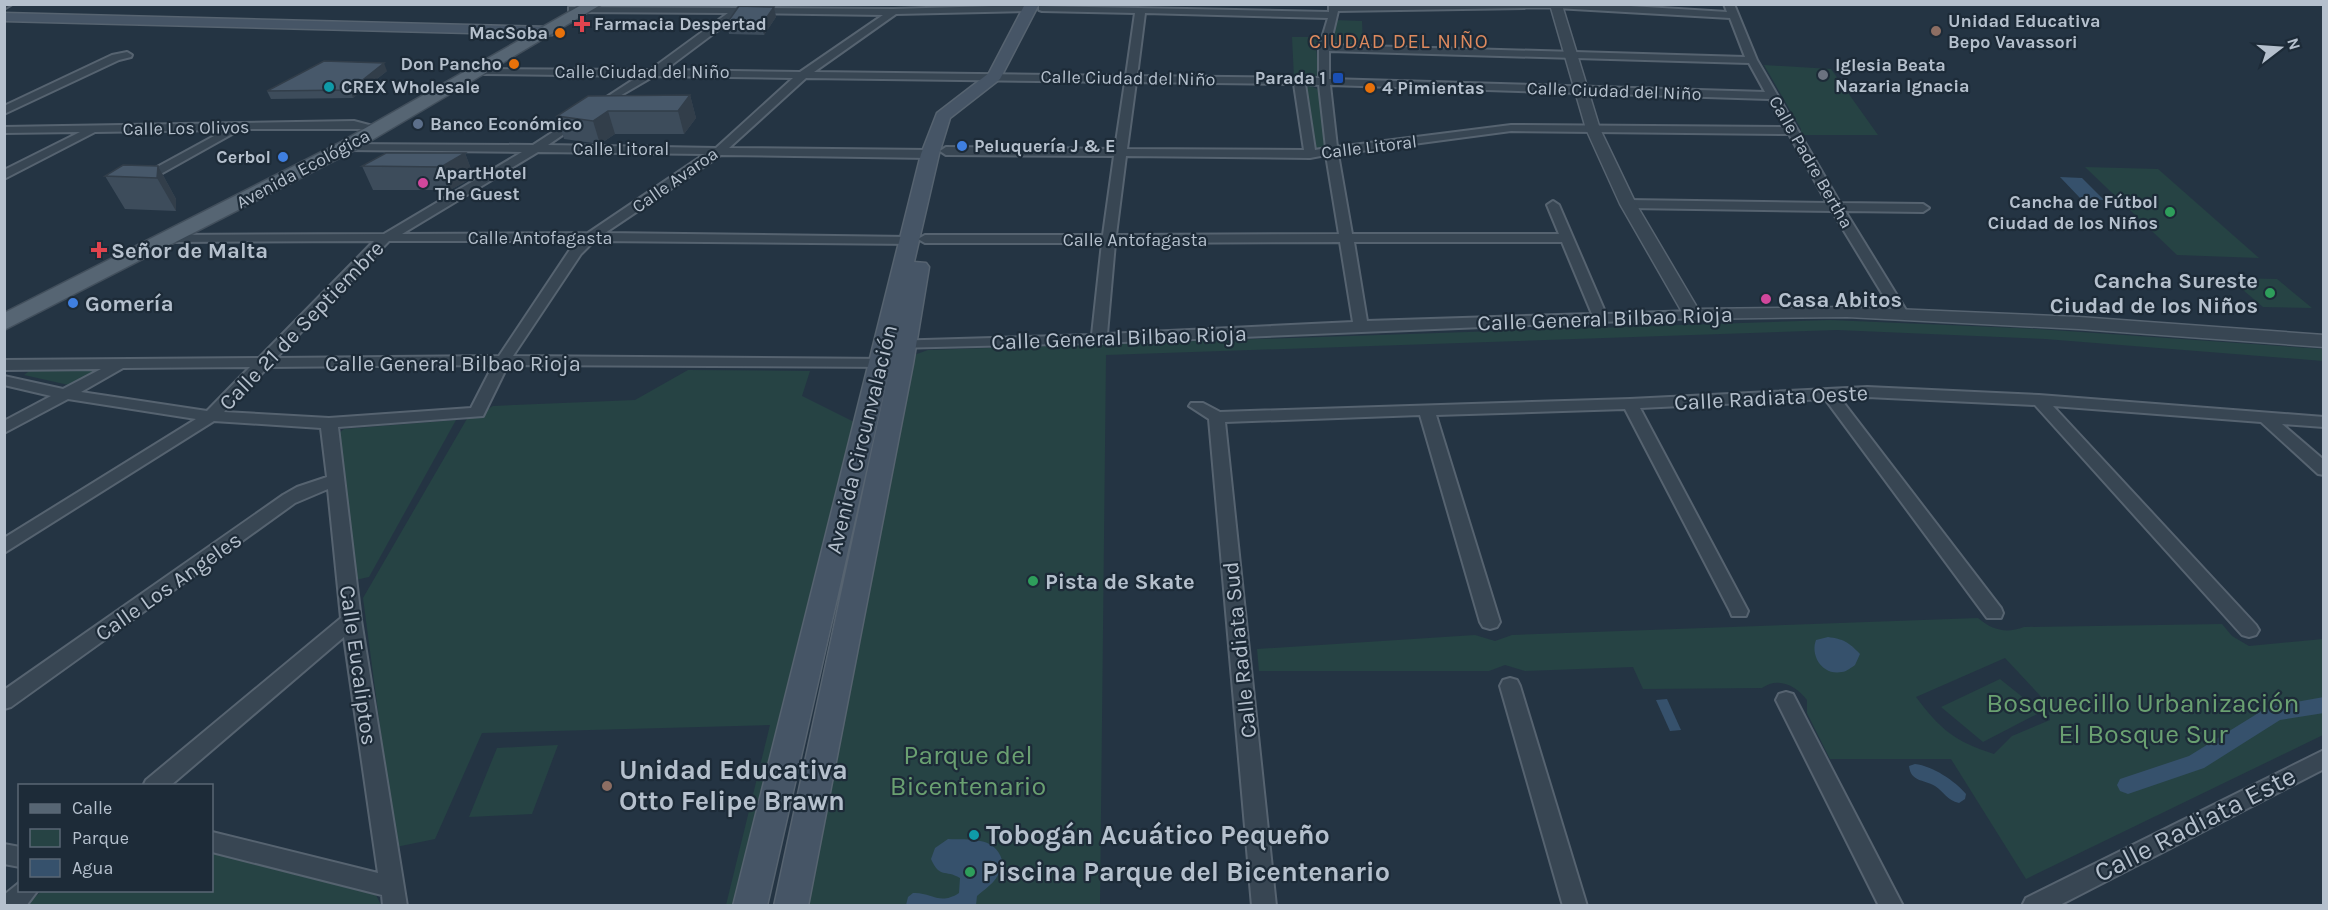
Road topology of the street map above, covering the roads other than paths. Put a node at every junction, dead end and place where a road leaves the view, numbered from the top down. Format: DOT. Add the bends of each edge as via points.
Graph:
graph roads {
  1 [pos="1432,5"];
  2 [pos="1524,5"];
  3 [pos="1556,5"];
  4 [pos="1037,6"];
  5 [pos="584,7"];
  6 [pos="743,8"];
  7 [pos="1185,8"];
  8 [pos="1333,9"];
  9 [pos="1731,10"];
  10 [pos="1140,11"];
  11 [pos="893,12"];
  12 [pos="4,17"];
  13 [pos="546,30"];
  14 [pos="1324,48"];
  15 [pos="127,55"];
  16 [pos="1569,55"];
  17 [pos="1752,60"];
  18 [pos="482,71"];
  19 [pos="652,73"];
  20 [pos="805,74"];
  21 [pos="1001,76"];
  22 [pos="1132,78"];
  23 [pos="1299,81"];
  24 [pos="1324,82"];
  25 [pos="1581,89"];
  26 [pos="1773,96"];
  27 [pos="4,111"];
  28 [pos="240,126"];
  29 [pos="367,126"];
  30 [pos="1593,129"];
  31 [pos="4,130"];
  32 [pos="93,130"];
  33 [pos="1792,131"];
  34 [pos="348,146"];
  35 [pos="536,149"];
  36 [pos="720,150"];
  37 [pos="938,152"];
  38 [pos="1122,153"];
  39 [pos="1332,153"];
  40 [pos="1310,154"];
  41 [pos="4,175"];
  42 [pos="137,183"];
  43 [pos="1628,204"];
  44 [pos="1553,205"];
  45 [pos="1836,207"];
  46 [pos="1923,208"];
  47 [pos="591,237"];
  48 [pos="171,238"];
  49 [pos="384,238"];
  50 [pos="1567,238"];
  51 [pos="1345,239"];
  52 [pos="917,240"];
  53 [pos="1109,240"];
  54 [pos="4,311"];
  55 [pos="1692,315"];
  56 [pos="1902,315"];
  57 [pos="1601,319"];
  58 [pos="4,323"];
  59 [pos="1361,326"];
  60 [pos="1099,339"];
  61 [pos="2324,341"];
  62 [pos="893,354"];
  63 [pos="503,360"];
  64 [pos="4,365"];
  65 [pos="119,365"];
  66 [pos="261,365"];
  67 [pos="4,380"];
  68 [pos="64,394"];
  69 [pos="1829,394"];
  70 [pos="2039,400"];
  71 [pos="1630,404"];
  72 [pos="1197,406"];
  73 [pos="1427,412"];
  74 [pos="212,416"];
  75 [pos="1217,417"];
  76 [pos="2266,418"];
  77 [pos="2324,422"];
  78 [pos="329,423"];
  79 [pos="4,428"];
  80 [pos="2324,470"];
  81 [pos="336,480"];
  82 [pos="4,547"];
  83 [pos="1740,611"];
  84 [pos="1994,613"];
  85 [pos="351,620"];
  86 [pos="1490,622"];
  87 [pos="2249,630"];
  88 [pos="1510,686"];
  89 [pos="1786,700"];
  90 [pos="4,701"];
  91 [pos="2324,759"];
  92 [pos="156,784"];
  93 [pos="213,842"];
  94 [pos="26,892"];
  95 [pos="394,896"];
  96 [pos="9,906"];
  97 [pos="750,906"];
  98 [pos="791,906"];
  99 [pos="1264,906"];
  100 [pos="1575,906"];
  101 [pos="1891,906"];
  102 [pos="2034,906"];
  1 -- 2 [label="street"];
  1 -- 8 [label="street"];
  2 -- 3 [label="street"];
  3 -- 9 [label="street"];
  3 -- 16 [label="street"];
  4 -- 10 [label="street"];
  4 -- 11 [label="street"];
  4 -- 21 [label="main road, Avenida Circunvalación"];
  5 -- 6 [label="street"];
  5 -- 13 [label="main road, Avenida Ecológica"];
  6 -- 11 [label="street"];
  6 -- 19 [label="street, Calle 21 de Septiembre"];
  7 -- 8 [label="street"];
  7 -- 10 [label="street"];
  8 -- 14 [label="street"];
  9 -- 17 [label="street, Calle Padre Bertha"];
  10 -- 22 [label="street"];
  11 -- 20 [label="street, Calle Avaroa"];
  12 -- 13 [label="main road"];
  13 -- 18 [label="main road, Avenida Ecológica"];
  13 -- 29 [label="main road, Avenida Ecológica"];
  14 -- 16 [label="street"];
  14 -- 24 [label="street"];
  15 -- 27 [label="street"];
  16 -- 17 [label="street"];
  16 -- 25 [label="street"];
  17 -- 26 [label="street, Calle Padre Bertha"];
  18 -- 19 [label="street, Calle Ciudad del Niño"];
  18 -- 34 [label="main road, Avenida Ecológica"];
  19 -- 20 [label="street, Calle Ciudad del Niño"];
  19 -- 35 [label="street, Calle 21 de Septiembre"];
  20 -- 21 [label="street, Calle Ciudad del Niño"];
  20 -- 36 [label="street, Calle Avaroa"];
  21 -- 22 [label="street, Calle Ciudad del Niño"];
  21 -- 37 [label="main road, Avenida Circunvalación" via="943,116"];
  22 -- 23 [label="street, Calle Ciudad del Niño"];
  22 -- 38 [label="street"];
  23 -- 24 [label="street, Calle Ciudad del Niño"];
  23 -- 40 [label="street"];
  24 -- 25 [label="street, Calle Ciudad del Niño"];
  24 -- 39 [label="street"];
  25 -- 26 [label="street, Calle Ciudad del Niño"];
  25 -- 30 [label="street"];
  26 -- 33 [label="street, Calle Padre Bertha"];
  28 -- 29 [label="street, Calle Los Olivos"];
  28 -- 32 [label="street, Calle Los Olivos"];
  28 -- 42 [label="street"];
  29 -- 54 [label="main road, Avenida Ecológica"];
  30 -- 33 [label="street, Calle Litoral"];
  30 -- 39 [label="street, Calle Litoral" via="1511,128"];
  30 -- 43 [label="street"];
  31 -- 32 [label="street, Calle Los Olivos"];
  32 -- 41 [label="street"];
  33 -- 45 [label="street, Calle Padre Bertha"];
  34 -- 35 [label="street, Calle Litoral"];
  34 -- 48 [label="main road, Avenida Ecológica"];
  35 -- 36 [label="street, Calle Litoral"];
  35 -- 49 [label="street, Calle 21 de Septiembre"];
  36 -- 37 [label="street, Calle Litoral"];
  36 -- 47 [label="street, Calle Avaroa"];
  37 -- 38 [label="street, Calle Litoral"];
  37 -- 52 [label="main road, Avenida Circunvalación"];
  38 -- 40 [label="street, Calle Litoral"];
  38 -- 53 [label="street"];
  39 -- 40 [label="street, Calle Litoral"];
  39 -- 51 [label="street"];
  43 -- 45 [label="street"];
  43 -- 55 [label="street"];
  44 -- 50 [label="street"];
  45 -- 46 [label="street"];
  45 -- 56 [label="street, Calle Padre Bertha"];
  47 -- 49 [label="street, Calle Antofagasta"];
  47 -- 52 [label="street, Calle Antofagasta"];
  47 -- 63 [label="street, Calle Avaroa" via="576,251"];
  48 -- 49 [label="street, Calle Antofagasta"];
  48 -- 58 [label="main road, Avenida Ecológica"];
  49 -- 66 [label="street, Calle 21 de Septiembre"];
  50 -- 51 [label="street, Calle Antofagasta"];
  50 -- 57 [label="street"];
  51 -- 53 [label="street, Calle Antofagasta"];
  51 -- 59 [label="street"];
  52 -- 53 [label="street, Calle Antofagasta"];
  52 -- 62 [label="main road, Avenida Circunvalación"];
  53 -- 60 [label="street"];
  55 -- 56 [label="street, Calle General Bilbao Rioja"];
  55 -- 57 [label="street, Calle General Bilbao Rioja"];
  56 -- 61 [label="street, Calle General Bilbao Rioja"];
  57 -- 59 [label="street, Calle General Bilbao Rioja"];
  59 -- 60 [label="street, Calle General Bilbao Rioja"];
  60 -- 62 [label="street, Calle General Bilbao Rioja"];
  62 -- 63 [label="street, Calle General Bilbao Rioja"];
  62 -- 97 [label="main road, Avenida Circunvalación"];
  62 -- 98 [label="main road, Avenida Circunvalación"];
  63 -- 66 [label="street, Calle General Bilbao Rioja"];
  63 -- 78 [label="street, Calle Avaroa" via="477,413"];
  64 -- 65 [label="street, Calle General Bilbao Rioja"];
  65 -- 66 [label="street, Calle General Bilbao Rioja"];
  65 -- 68 [label="street"];
  66 -- 74 [label="street, Calle 21 de Septiembre"];
  67 -- 68 [label="street"];
  68 -- 74 [label="street"];
  68 -- 79 [label="street"];
  69 -- 70 [label="street, Calle Radiata Oeste" via="1867,392"];
  69 -- 71 [label="street, Calle Radiata Oeste"];
  69 -- 84 [label="street"];
  70 -- 76 [label="street, Calle Radiata Oeste"];
  70 -- 87 [label="street"];
  71 -- 73 [label="street, Calle Radiata Oeste"];
  71 -- 83 [label="street"];
  72 -- 75 [label="street"];
  73 -- 75 [label="street, Calle Radiata Oeste"];
  73 -- 86 [label="street"];
  74 -- 78 [label="street"];
  74 -- 82 [label="street, Calle 21 de Septiembre"];
  75 -- 99 [label="street, Calle Radiata Sud"];
  76 -- 77 [label="street, Calle Radiata Oeste"];
  76 -- 80 [label="street"];
  78 -- 81 [label="street, Calle Eucaliptos"];
  81 -- 85 [label="street, Calle Eucaliptos"];
  81 -- 90 [label="street, Calle Los Angeles" via="289,499"];
  85 -- 92 [label="street"];
  85 -- 95 [label="street, Calle Eucaliptos"];
  88 -- 100 [label="street"];
  89 -- 101 [label="street"];
  91 -- 102 [label="street, Calle Radiata Este"];
  93 -- 95 [label="street"];
  94 -- 96 [label="street"];
}
